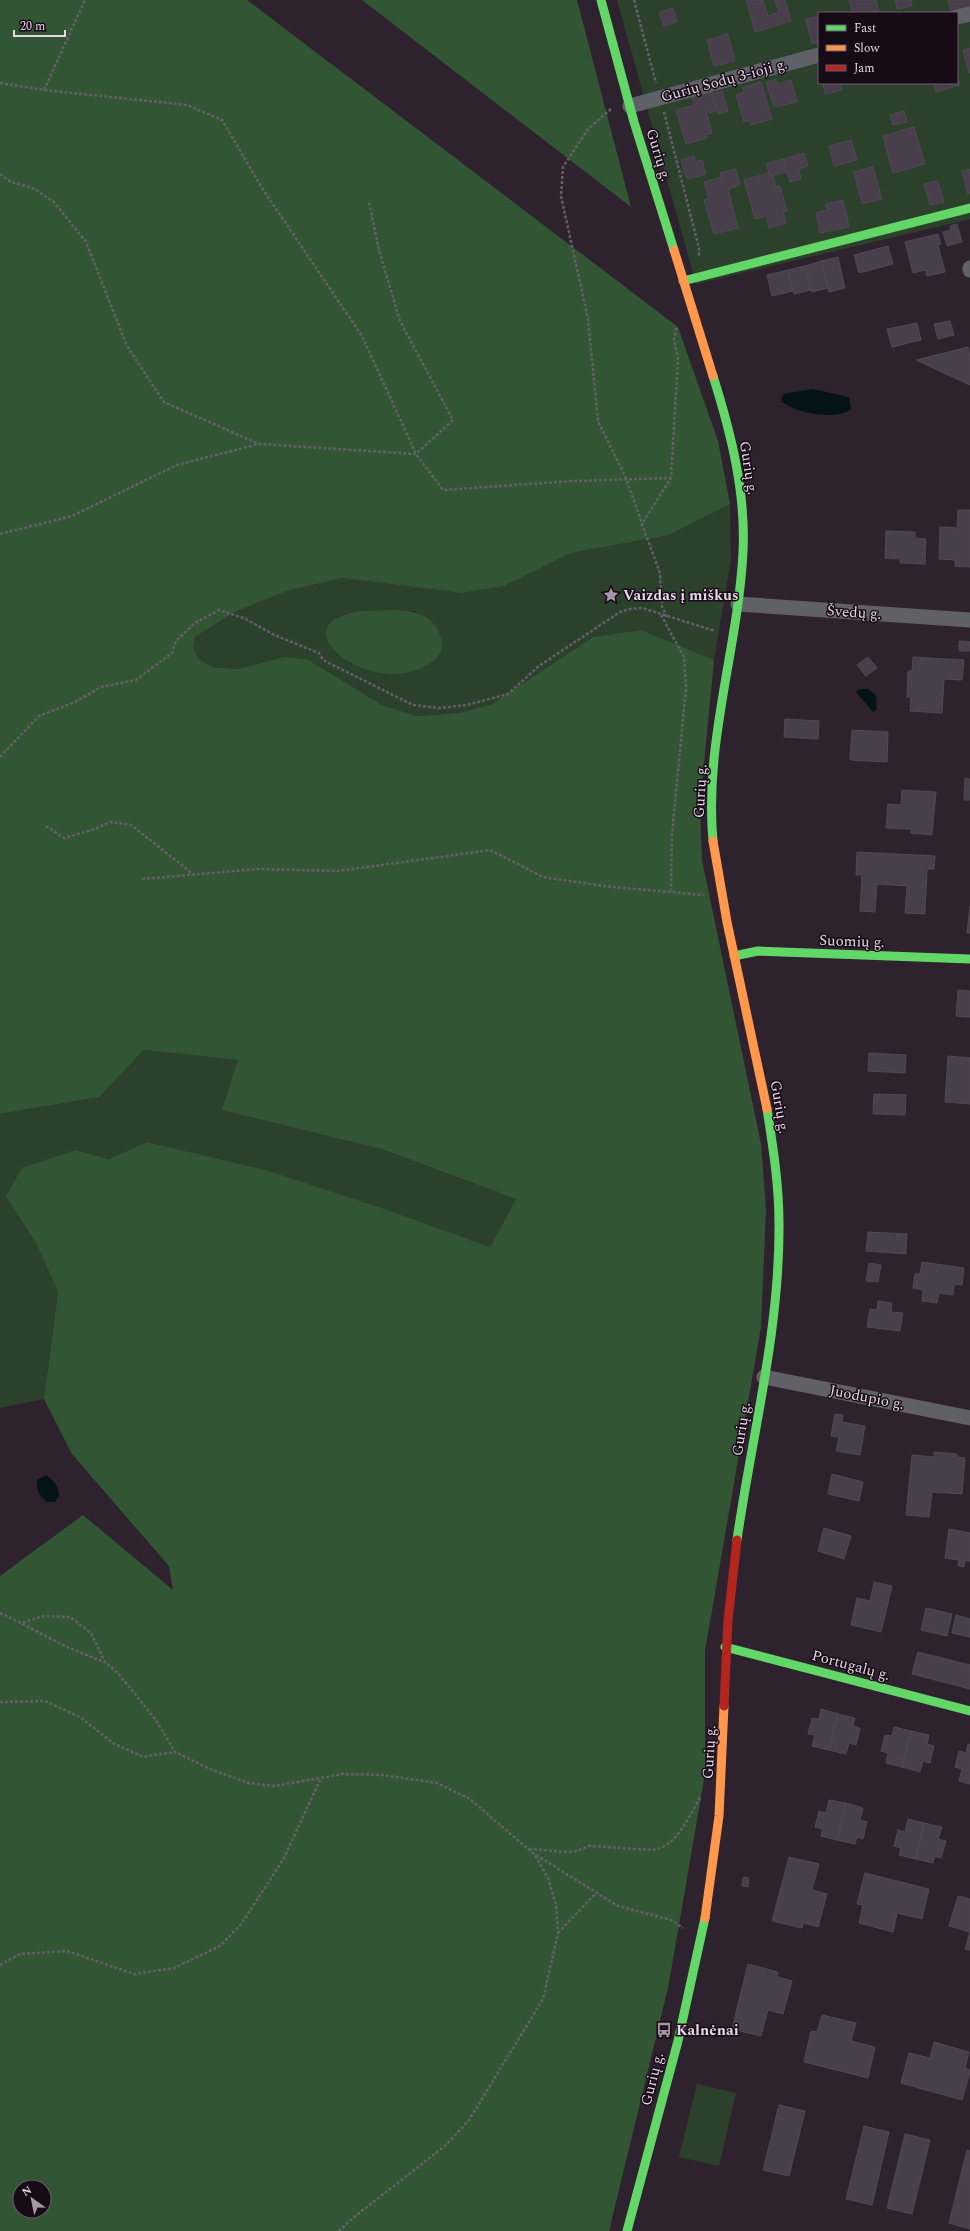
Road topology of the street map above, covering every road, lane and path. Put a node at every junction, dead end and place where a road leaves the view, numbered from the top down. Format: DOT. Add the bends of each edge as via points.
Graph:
graph roads {
  1 [pos="85,0"];
  2 [pos="601,0"];
  3 [pos="634,0"];
  4 [pos="970,14"];
  5 [pos="958,17"];
  6 [pos="818,55"];
  7 [pos="0,83"];
  8 [pos="44,90"];
  9 [pos="660,98"];
  10 [pos="628,100"];
  11 [pos="0,174"];
  12 [pos="369,202"];
  13 [pos="970,208"];
  14 [pos="700,277"];
  15 [pos="683,281"];
  16 [pos="692,311"];
  17 [pos="259,444"];
  18 [pos="416,454"];
  19 [pos="626,478"];
  20 [pos="671,478"];
  21 [pos="642,524"];
  22 [pos="0,534"];
  23 [pos="738,604"];
  24 [pos="661,615"];
  25 [pos="667,617"];
  26 [pos="970,620"];
  27 [pos="732,638"];
  28 [pos="0,757"];
  29 [pos="46,826"];
  30 [pos="194,874"];
  31 [pos="142,878"];
  32 [pos="671,892"];
  33 [pos="722,896"];
  34 [pos="734,956"];
  35 [pos="970,959"];
  36 [pos="764,1377"];
  37 [pos="970,1418"];
  38 [pos="0,1614"];
  39 [pos="21,1623"];
  40 [pos="725,1647"];
  41 [pos="105,1662"];
  42 [pos="0,1702"];
  43 [pos="970,1711"];
  44 [pos="175,1752"];
  45 [pos="320,1779"];
  46 [pos="702,1795"];
  47 [pos="528,1849"];
  48 [pos="535,1855"];
  49 [pos="596,1892"];
  50 [pos="558,1933"];
  51 [pos="682,1935"];
  52 [pos="0,1965"];
  53 [pos="339,2231"];
  54 [pos="627,2231"];
  1 -- 8 [label="path"];
  2 -- 10 [label="street, Gurių g."];
  3 -- 9 [label="path"];
  4 -- 5 [label="street"];
  6 -- 9 [label="street, Gurių Sodų 3-ioji g."];
  7 -- 8 [label="path"];
  8 -- 18 [label="path" via="187,105 222,120 262,188 362,336"];
  9 -- 10 [label="street, Gurių Sodų 3-ioji g."];
  9 -- 14 [label="path" via="699,248"];
  10 -- 15 [label="street, Gurių g."];
  10 -- 19 [label="path" via="588,129 563,167 561,196 588,319 598,421"];
  11 -- 17 [label="path" via="11,182 35,189 54,202 86,242 127,346 164,402"];
  12 -- 18 [label="path" via="379,250 400,321 453,420"];
  13 -- 14 [label="street"];
  14 -- 15 [label="street"];
  15 -- 16 [label="street, Gurių g."];
  16 -- 20 [label="path" via="677,323 674,339 678,359"];
  16 -- 23 [label="street, Gurių g." via="729,432 739,485 743,525"];
  17 -- 18 [label="path"];
  17 -- 22 [label="path" via="178,465 72,516"];
  18 -- 19 [label="path" via="443,490"];
  19 -- 20 [label="path"];
  19 -- 21 [label="path"];
  20 -- 21 [label="path"];
  21 -- 25 [label="path" via="660,573 662,608"];
  23 -- 26 [label="street, Švedų g."];
  23 -- 27 [label="street, Gurių g."];
  24 -- 25 [label="path"];
  24 -- 28 [label="path" via="642,608 620,612 539,666 508,694 467,705 439,708 413,705 323,660 319,653 274,635 246,619 219,610 195,624 176,641 172,653 136,680 100,687 75,702 39,716"];
  24 -- 32 [label="path" via="684,657 686,688 672,834"];
  25 -- 27 [label="path"];
  27 -- 33 [label="street, Gurių g." via="719,719 712,791 714,853"];
  29 -- 30 [label="path" via="64,838 110,822 131,825"];
  30 -- 31 [label="path"];
  30 -- 32 [label="path" via="257,869 338,871 490,850 543,876 612,887"];
  32 -- 33 [label="path"];
  33 -- 34 [label="street, Gurių g."];
  34 -- 35 [label="street, Suomių g." via="758,951"];
  34 -- 36 [label="street, Gurių g." via="765,1098 775,1161 779,1212 779,1263"];
  36 -- 37 [label="street, Juodupio g."];
  36 -- 40 [label="street, Gurių g." via="738,1533"];
  38 -- 39 [label="path"];
  39 -- 41 [label="path" via="67,1647"];
  39 -- 41 [label="path" via="44,1616 70,1618 91,1633"];
  40 -- 43 [label="street, Portugalų g."];
  40 -- 54 [label="street, Gurių g." via="721,1796 702,1939"];
  41 -- 44 [label="path" via="118,1673 156,1720"];
  42 -- 44 [label="path" via="45,1701 80,1718 114,1742 143,1757"];
  44 -- 45 [label="path" via="212,1770 249,1783 274,1786"];
  45 -- 47 [label="path" via="343,1774 382,1775 437,1783 470,1799"];
  45 -- 52 [label="path" via="284,1858 242,1923 220,1946 174,1968 134,1974 67,1951 20,1954"];
  46 -- 47 [label="path" via="675,1839 663,1849 589,1846 565,1852"];
  47 -- 48 [label="path"];
  48 -- 49 [label="path"];
  48 -- 50 [label="path" via="548,1878 556,1905"];
  49 -- 50 [label="path"];
  49 -- 51 [label="path" via="618,1906 671,1920 683,1927"];
  50 -- 53 [label="path" via="543,1999 469,2120 445,2146"];
}
